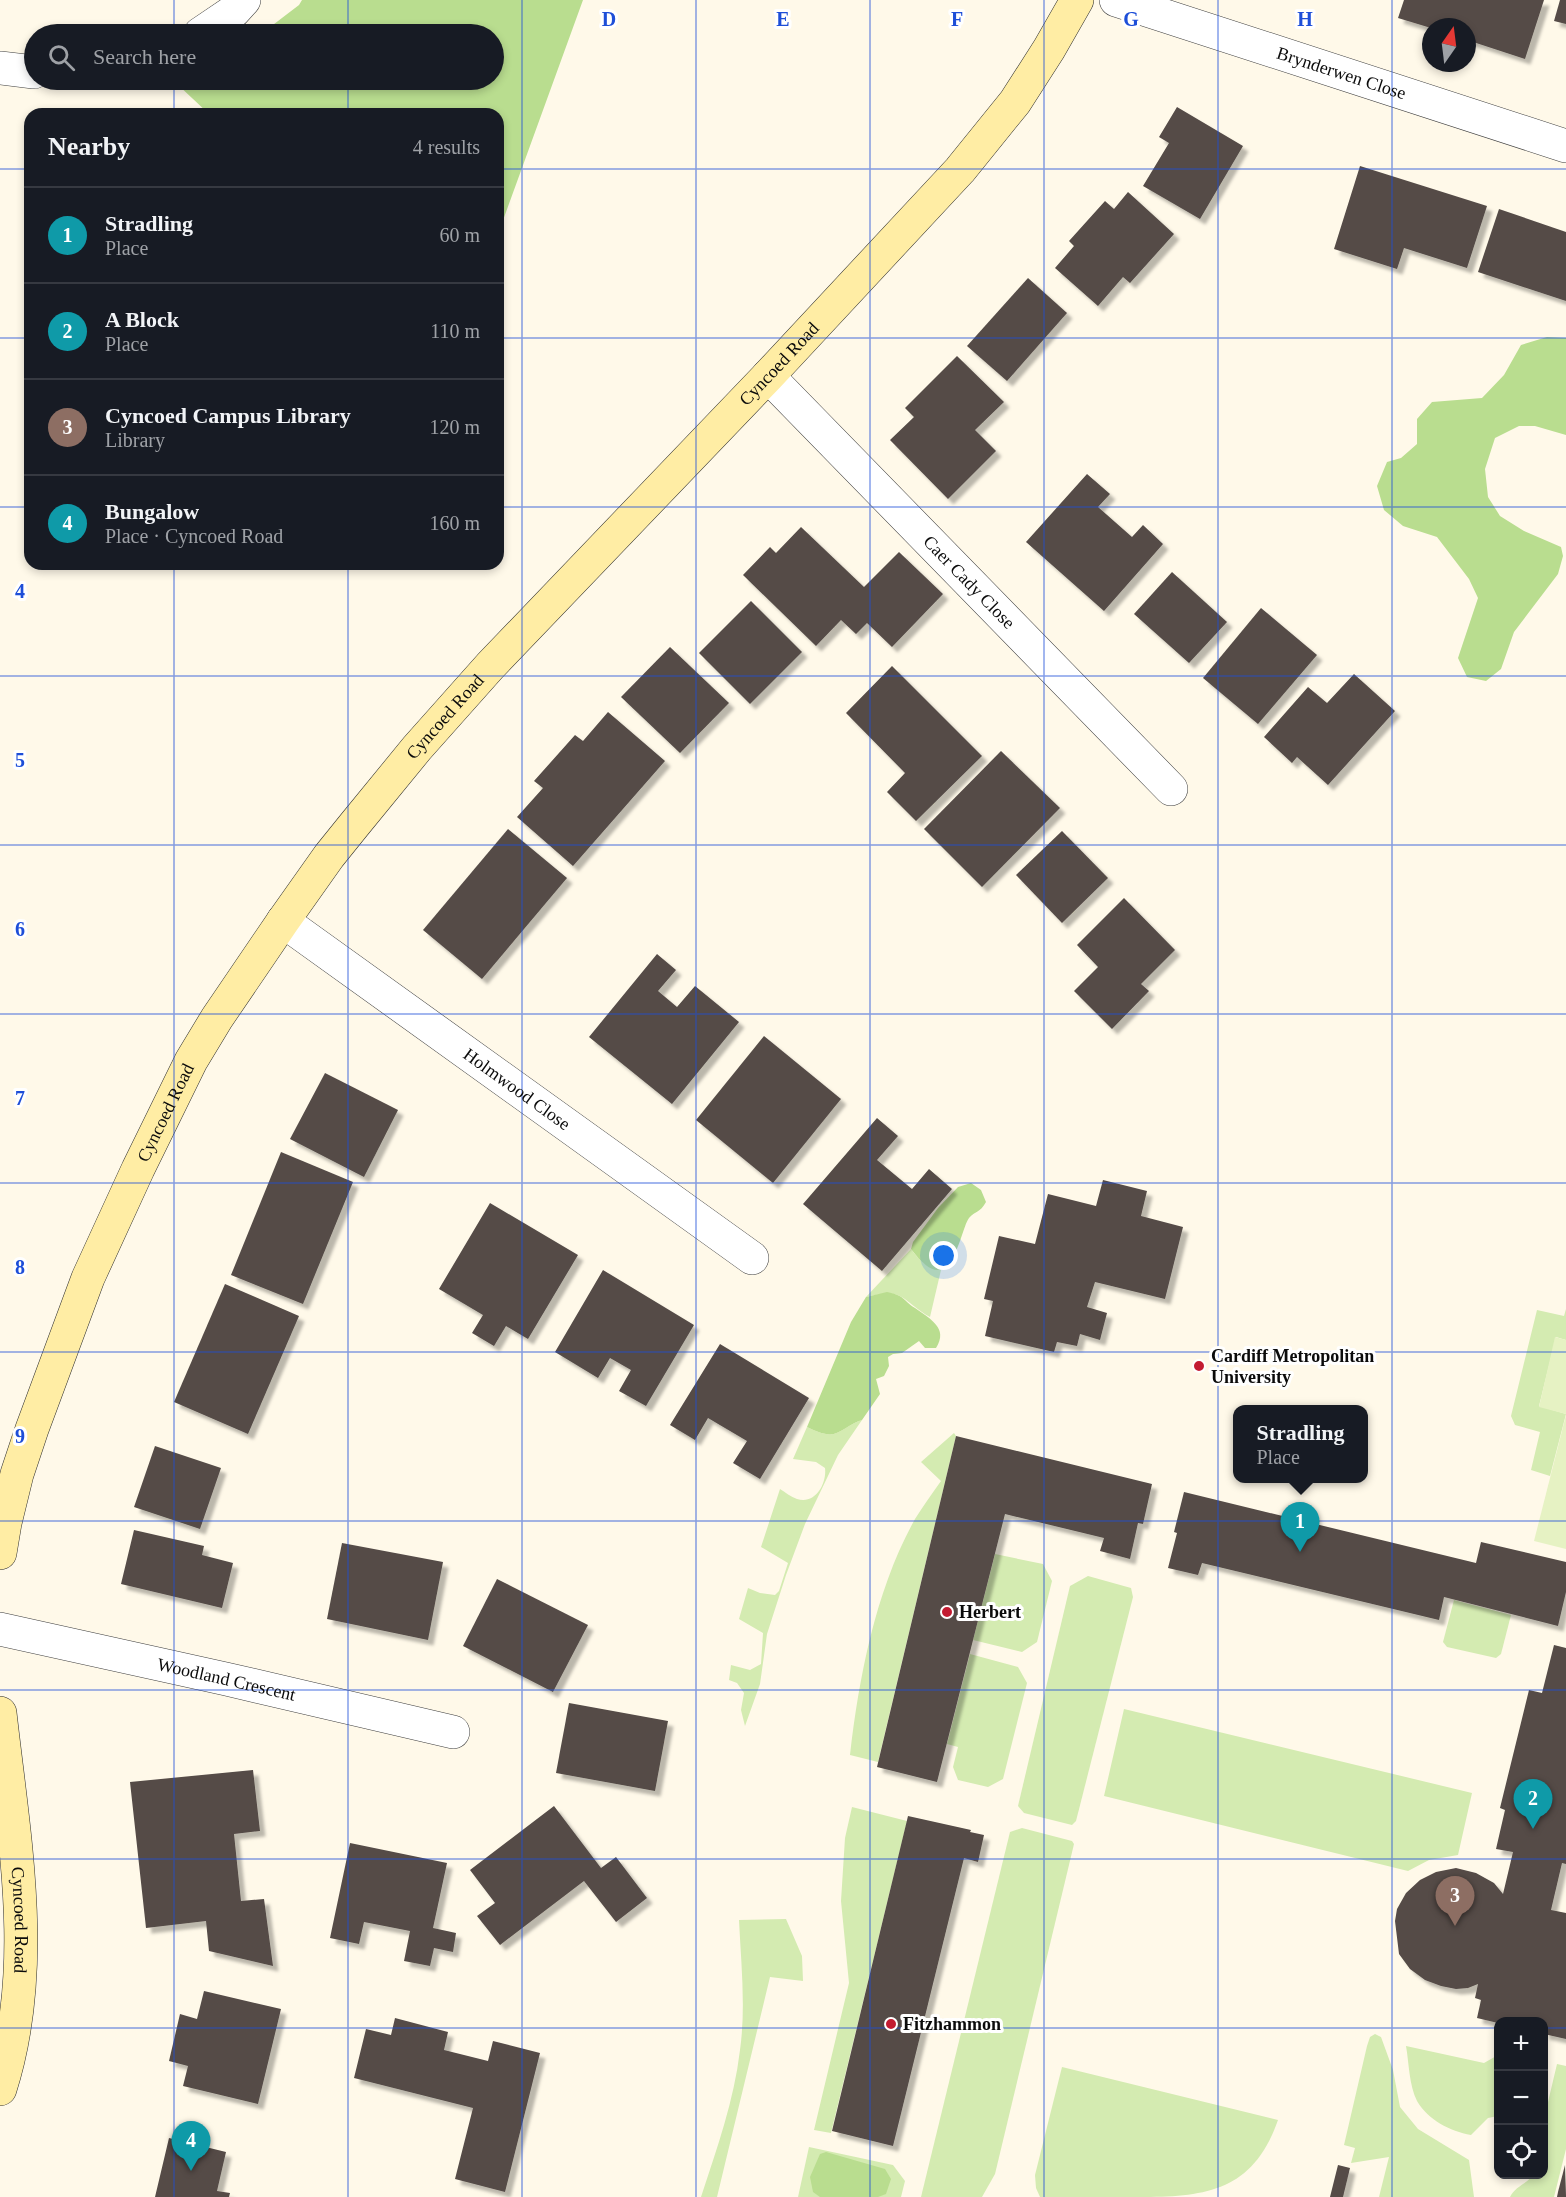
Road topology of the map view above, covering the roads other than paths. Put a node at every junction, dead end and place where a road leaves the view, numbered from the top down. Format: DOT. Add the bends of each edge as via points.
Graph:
graph roads {
  1 [pos="244,0"];
  2 [pos="1077,0"];
  3 [pos="1116,0"];
  4 [pos="215,24"];
  5 [pos="0,68"];
  6 [pos="24,71"];
  7 [pos="1566,146"];
  8 [pos="768,376"];
  9 [pos="1171,789"];
  10 [pos="283,921"];
  11 [pos="752,1258"];
  12 [pos="0,1553"];
  13 [pos="0,1629"];
  14 [pos="0,1713"];
  15 [pos="453,1732"];
  16 [pos="0,2090"];
  1 -- 4 [label="street"];
  2 -- 8 [label="street, Cyncoed Road" via="993,131"];
  3 -- 7 [label="street, Brynderwen Close"];
  5 -- 6 [label="street"];
  8 -- 9 [label="street, Caer Cady Close"];
  8 -- 10 [label="street, Cyncoed Road" via="514,639 417,748 329,856"];
  10 -- 11 [label="street, Holmwood Close"];
  10 -- 12 [label="street, Cyncoed Road" via="191,1061 88,1278 17,1474"];
  13 -- 15 [label="street, Woodland Crescent"];
  14 -- 16 [label="street, Cyncoed Road" via="18,1868 22,1960 15,2032"];
}
